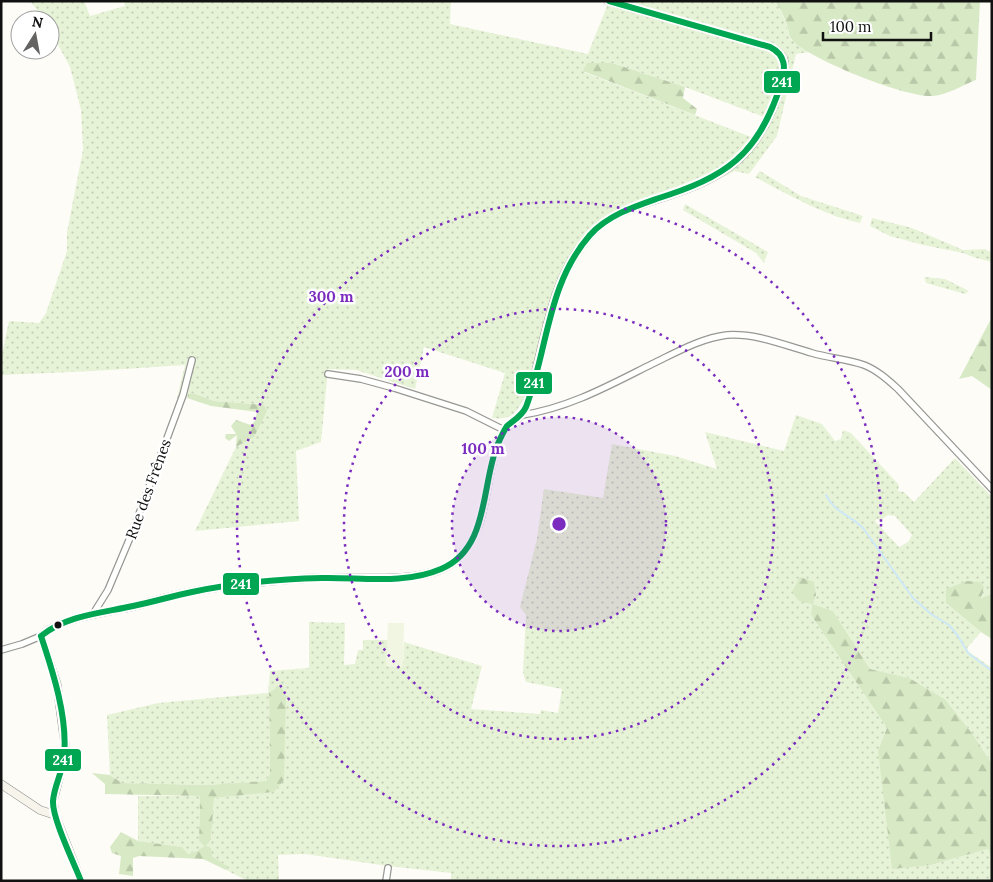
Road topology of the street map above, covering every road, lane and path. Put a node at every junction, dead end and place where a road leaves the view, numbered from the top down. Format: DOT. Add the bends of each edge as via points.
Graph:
graph roads {
  1 [pos="608,1"];
  2 [pos="192,360"];
  3 [pos="328,374"];
  4 [pos="522,415"];
  5 [pos="504,430"];
  6 [pos="992,489"];
  7 [pos="93,614"];
  8 [pos="41,636"];
  9 [pos="1,650"];
  10 [pos="1,784"];
  11 [pos="55,815"];
  12 [pos="388,868"];
  13 [pos="81,881"];
  14 [pos="386,881"];
  1 -- 4 [label="street" via="778,50 783,56 784,78 769,119 746,153 728,169 710,180 606,221 576,253 552,306 529,400"];
  2 -- 7 [label="street, Rue des Frênes" via="183,396 132,533 108,590"];
  3 -- 5 [label="street" via="403,390 466,411"];
  4 -- 5 [label="street"];
  4 -- 6 [label="street" via="543,412 589,395 707,340 726,335 762,338 864,365 882,375"];
  5 -- 7 [label="street" via="491,464 477,529 456,560 441,569 404,577 263,582 196,591"];
  7 -- 8 [label="street" via="54,627"];
  8 -- 9 [label="street"];
  8 -- 11 [label="street" via="57,685 64,744 64,759 53,801"];
  10 -- 11 [label="street" via="40,810"];
  11 -- 13 [label="street"];
  12 -- 14 [label="street"];
}
